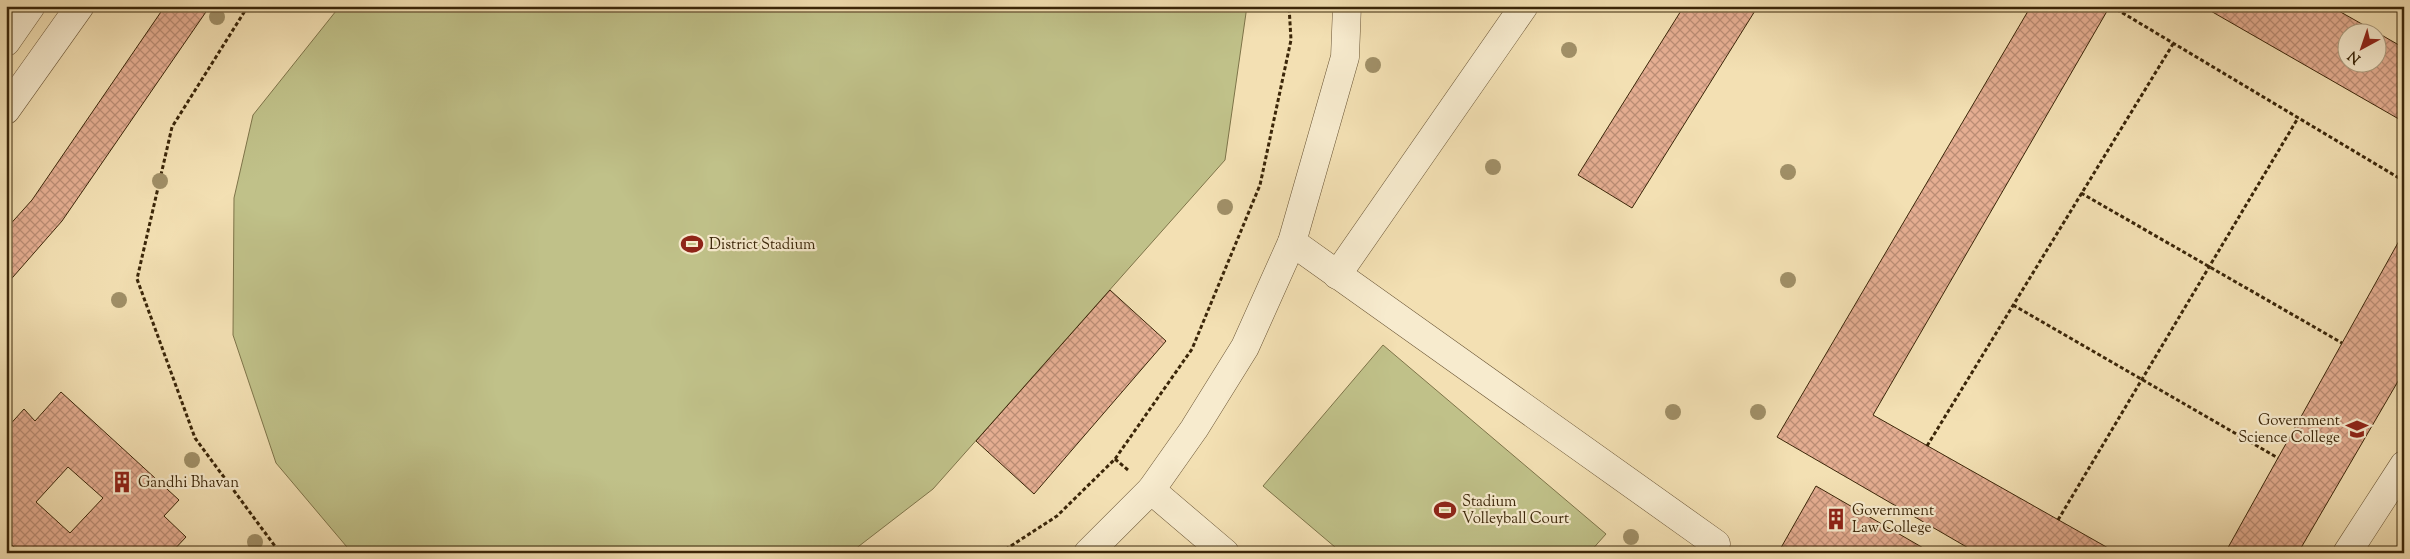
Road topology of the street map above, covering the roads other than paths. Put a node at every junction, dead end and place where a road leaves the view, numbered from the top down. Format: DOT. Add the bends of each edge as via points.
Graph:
graph roads {
  1 [pos="31,6"];
  2 [pos="80,6"];
  3 [pos="1347,6"];
  4 [pos="1524,6"];
  5 [pos="6,42"];
  6 [pos="6,110"];
  7 [pos="1292,242"];
  8 [pos="1337,274"];
  9 [pos="2404,465"];
  10 [pos="1151,490"];
  11 [pos="1716,544"];
  12 [pos="1088,553"];
  13 [pos="1224,553"];
  14 [pos="2346,553"];
  1 -- 5 [label="street"];
  2 -- 6 [label="street"];
  3 -- 7 [label="street" via="1345,57"];
  4 -- 8 [label="street"];
  7 -- 8 [label="street"];
  7 -- 10 [label="street" via="1245,347"];
  8 -- 11 [label="street"];
  9 -- 14 [label="street"];
  10 -- 12 [label="street"];
  10 -- 13 [label="street"];
}
